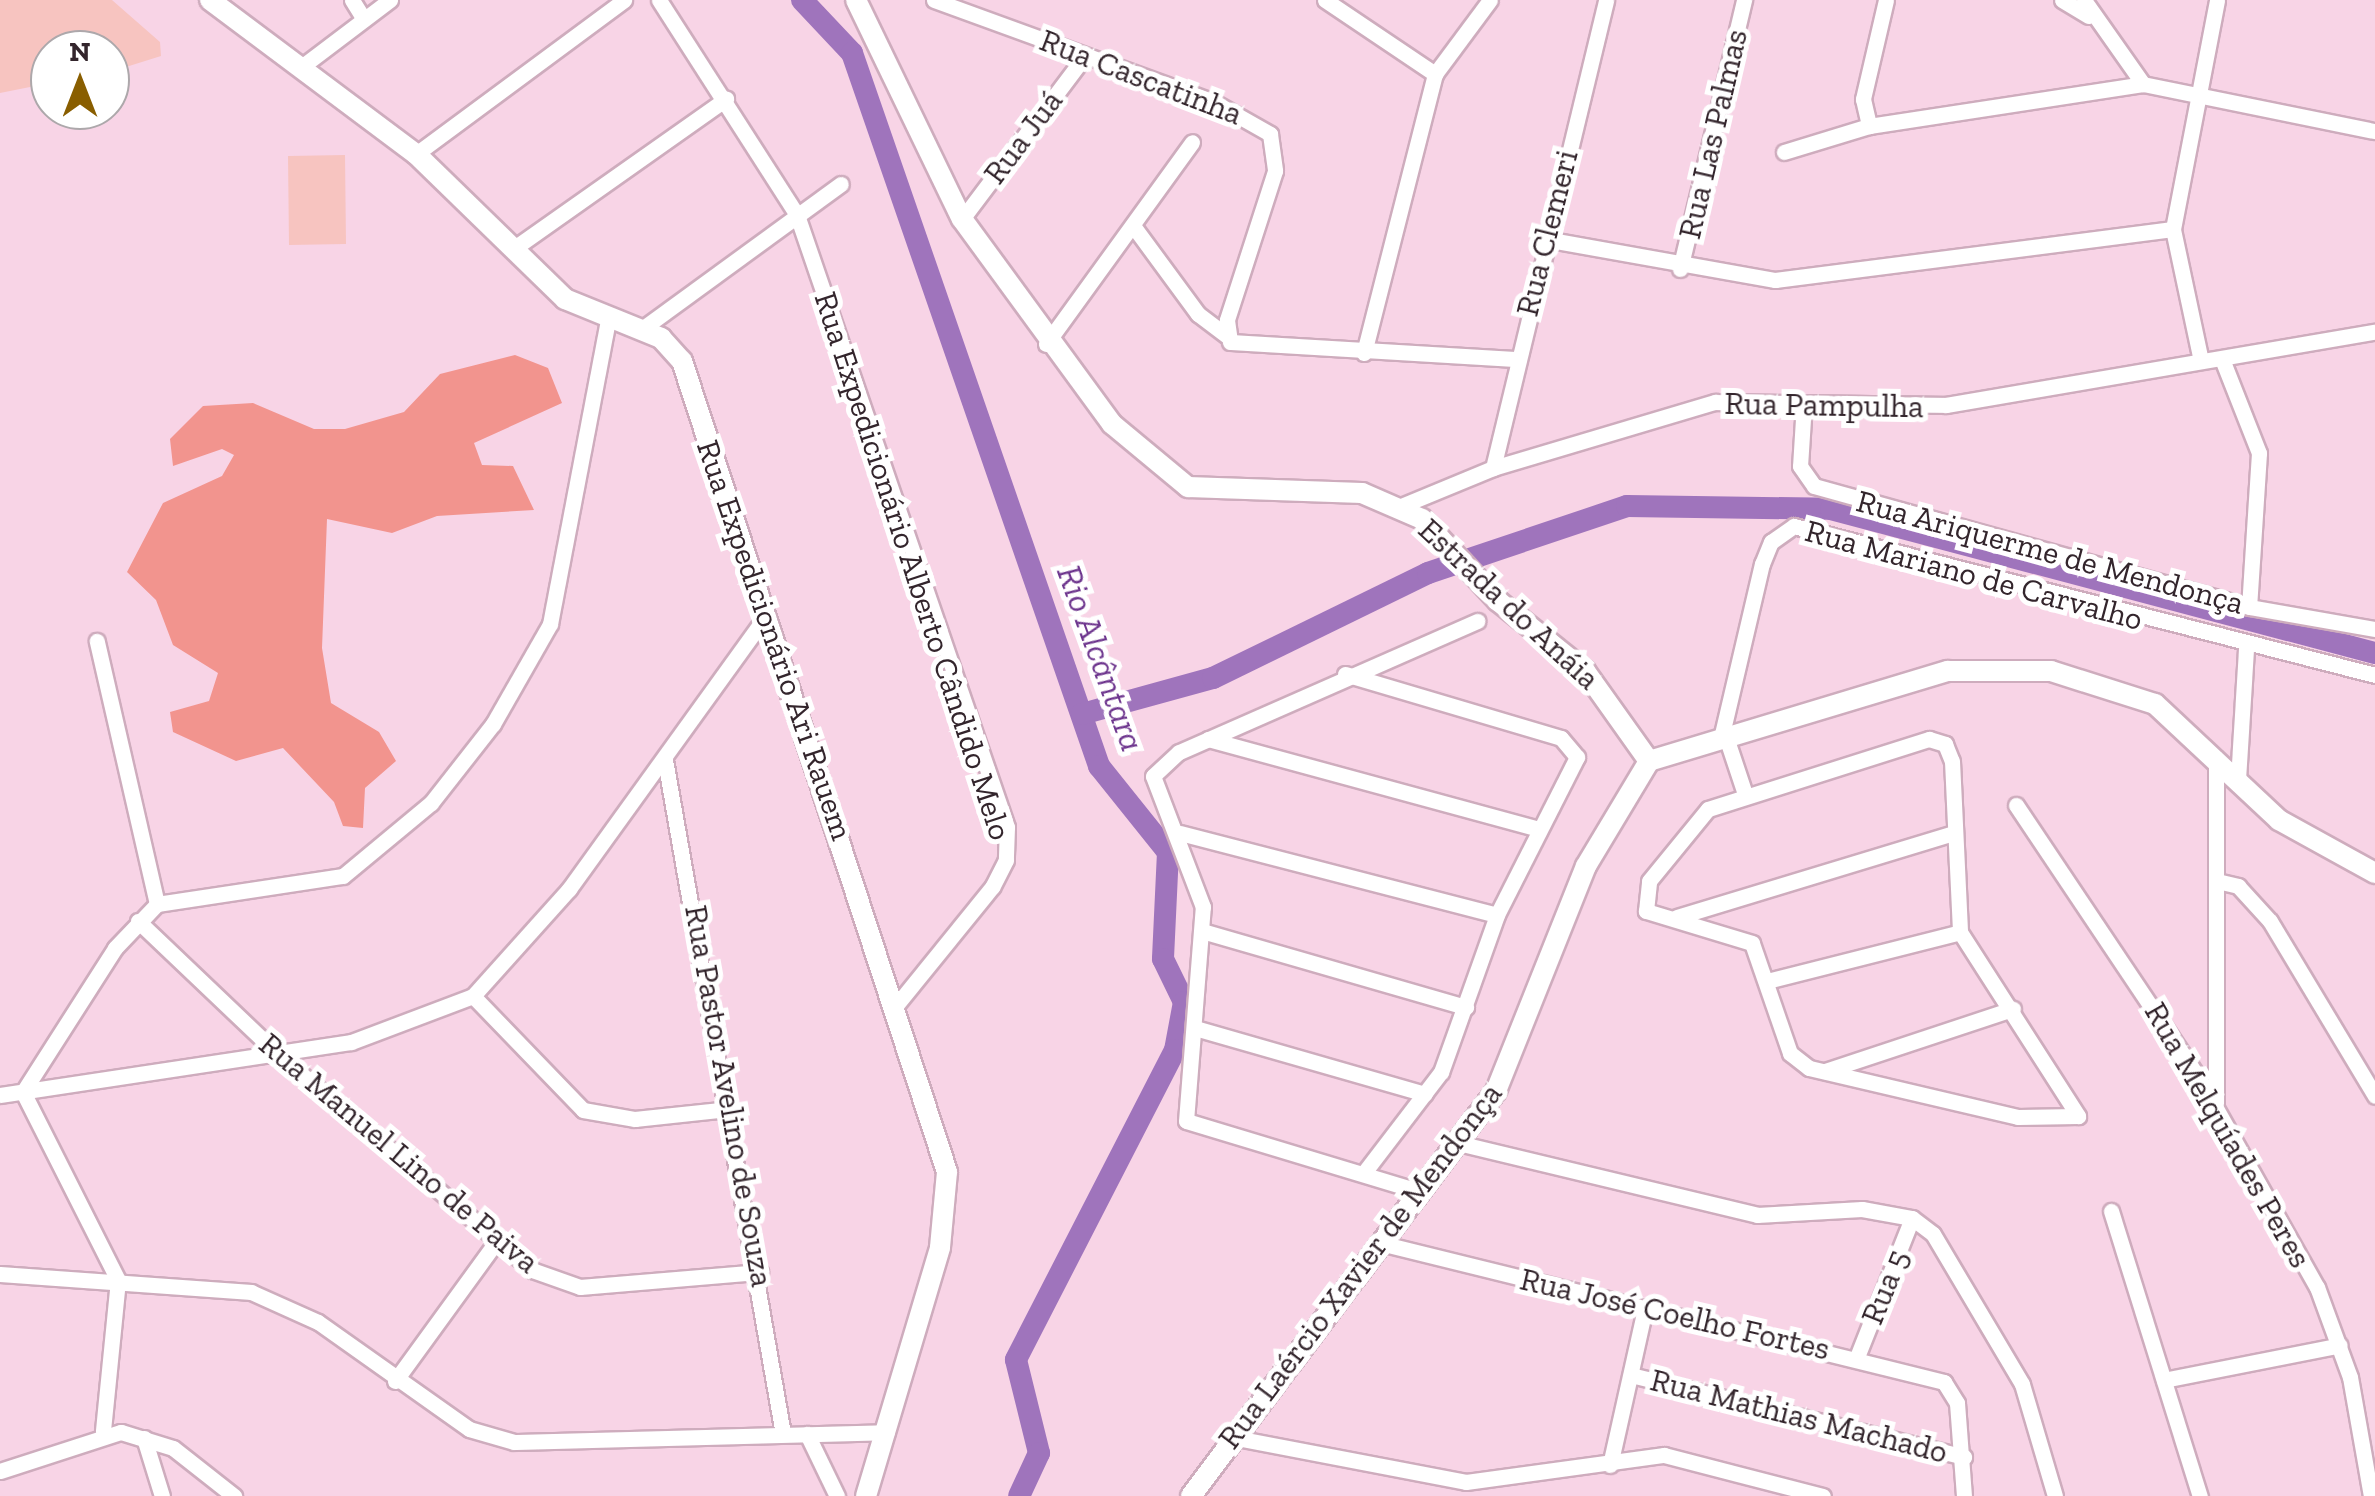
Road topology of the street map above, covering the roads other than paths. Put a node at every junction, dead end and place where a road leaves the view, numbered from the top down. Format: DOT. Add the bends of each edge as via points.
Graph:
graph roads {
  1 [pos="210,0"];
  2 [pos="352,0"];
  3 [pos="390,0"];
  4 [pos="624,0"];
  5 [pos="659,0"];
  6 [pos="856,0"];
  7 [pos="934,0"];
  8 [pos="1325,0"];
  9 [pos="1490,0"];
  10 [pos="1606,0"];
  11 [pos="1744,0"];
  12 [pos="1886,0"];
  13 [pos="2062,0"];
  14 [pos="2216,0"];
  15 [pos="2087,8"];
  16 [pos="364,19"];
  17 [pos="1085,56"];
  18 [pos="300,68"];
  19 [pos="1435,74"];
  20 [pos="2142,84"];
  21 [pos="2203,93"];
  22 [pos="726,99"];
  23 [pos="1874,127"];
  24 [pos="2375,131"];
  25 [pos="1192,142"];
  26 [pos="1784,152"];
  27 [pos="416,154"];
  28 [pos="841,184"];
  29 [pos="797,215"];
  30 [pos="962,219"];
  31 [pos="1134,228"];
  32 [pos="2174,228"];
  33 [pos="1545,239"];
  34 [pos="513,249"];
  35 [pos="1680,269"];
  36 [pos="608,321"];
  37 [pos="642,329"];
  38 [pos="2375,332"];
  39 [pos="1227,336"];
  40 [pos="1046,344"];
  41 [pos="1364,353"];
  42 [pos="1515,359"];
  43 [pos="2222,359"];
  44 [pos="2201,361"];
  45 [pos="1804,403"];
  46 [pos="1493,468"];
  47 [pos="1401,506"];
  48 [pos="2249,607"];
  49 [pos="766,616"];
  50 [pos="1477,621"];
  51 [pos="2375,629"];
  52 [pos="97,641"];
  53 [pos="2246,648"];
  54 [pos="1345,674"];
  55 [pos="2375,675"];
  56 [pos="1724,734"];
  57 [pos="1208,739"];
  58 [pos="2216,758"];
  59 [pos="664,760"];
  60 [pos="1649,761"];
  61 [pos="2238,780"];
  62 [pos="1744,791"];
  63 [pos="2016,804"];
  64 [pos="1539,829"];
  65 [pos="1180,833"];
  66 [pos="1951,834"];
  67 [pos="2374,873"];
  68 [pos="2217,882"];
  69 [pos="2375,886"];
  70 [pos="157,904"];
  71 [pos="1497,915"];
  72 [pos="1674,919"];
  73 [pos="138,921"];
  74 [pos="1202,931"];
  75 [pos="1960,932"];
  76 [pos="1767,981"];
  77 [pos="473,996"];
  78 [pos="898,1003"];
  79 [pos="1466,1007"];
  80 [pos="2012,1009"];
  81 [pos="1194,1028"];
  82 [pos="280,1056"];
  83 [pos="1821,1072"];
  84 [pos="23,1092"];
  85 [pos="1425,1094"];
  86 [pos="0,1095"];
  87 [pos="2375,1096"];
  88 [pos="2216,1107"];
  89 [pos="730,1109"];
  90 [pos="1458,1144"];
  91 [pos="1366,1170"];
  92 [pos="1418,1191"];
  93 [pos="2111,1211"];
  94 [pos="1912,1218"];
  95 [pos="496,1242"];
  96 [pos="1380,1243"];
  97 [pos="760,1272"];
  98 [pos="0,1274"];
  99 [pos="118,1280"];
  100 [pos="1645,1308"];
  101 [pos="2340,1344"];
  102 [pos="1857,1356"];
  103 [pos="1634,1376"];
  104 [pos="2164,1380"];
  105 [pos="395,1381"];
  106 [pos="103,1431"];
  107 [pos="888,1432"];
  108 [pos="783,1434"];
  109 [pos="807,1434"];
  110 [pos="144,1438"];
  111 [pos="1231,1438"];
  112 [pos="1964,1457"];
  113 [pos="1610,1465"];
  114 [pos="0,1470"];
  115 [pos="1787,1492"];
  116 [pos="162,1496"];
  117 [pos="234,1496"];
  118 [pos="837,1496"];
  119 [pos="866,1496"];
  120 [pos="1191,1496"];
  121 [pos="1823,1496"];
  122 [pos="1964,1496"];
  123 [pos="2055,1496"];
  124 [pos="2200,1496"];
  125 [pos="2371,1496"];
  1 -- 18 [label="street, Rua Expedicionário Ari Rauem"];
  2 -- 16 [label="street"];
  3 -- 16 [label="street"];
  4 -- 27 [label="street"];
  5 -- 22 [label="street, Rua Expedicionário Alberto Cândido Melo"];
  6 -- 30 [label="street, Estrada do Anáia"];
  7 -- 17 [label="street, Rua Cascatinha"];
  8 -- 19 [label="street"];
  9 -- 19 [label="street"];
  10 -- 33 [label="street, Rua Clemeri"];
  11 -- 35 [label="street, Rua Las Palmas"];
  12 -- 23 [label="street" via="1863,99"];
  13 -- 15 [label="street"];
  14 -- 21 [label="street"];
  15 -- 20 [label="street"];
  16 -- 18 [label="street"];
  17 -- 30 [label="street, Rua Juá"];
  17 -- 39 [label="street, Rua Cascatinha" via="1212,101 1270,134 1275,171"];
  18 -- 27 [label="street, Rua Expedicionário Ari Rauem"];
  19 -- 41 [label="street"];
  20 -- 21 [label="street"];
  20 -- 23 [label="street"];
  21 -- 24 [label="street"];
  21 -- 32 [label="street"];
  22 -- 29 [label="street, Rua Expedicionário Alberto Cândido Melo"];
  22 -- 34 [label="street"];
  23 -- 26 [label="street"];
  25 -- 31 [label="street"];
  27 -- 34 [label="street, Rua Expedicionário Ari Rauem"];
  28 -- 29 [label="street"];
  29 -- 37 [label="street"];
  29 -- 78 [label="street, Rua Expedicionário Alberto Cândido Melo" via="1008,837 992,887"];
  30 -- 40 [label="street, Estrada do Anáia"];
  31 -- 39 [label="street" via="1198,314"];
  31 -- 40 [label="street"];
  32 -- 35 [label="street" via="1812,279"];
  32 -- 44 [label="street"];
  33 -- 35 [label="street"];
  33 -- 42 [label="street, Rua Clemeri"];
  34 -- 36 [label="street, Rua Expedicionário Ari Rauem" via="565,299"];
  36 -- 37 [label="street, Rua Expedicionário Ari Rauem"];
  36 -- 70 [label="street" via="550,624 493,724 431,802 342,876"];
  37 -- 49 [label="street, Rua Expedicionário Ari Rauem" via="682,361"];
  38 -- 43 [label="street, Rua Pampulha"];
  39 -- 41 [label="street" via="1262,351"];
  40 -- 47 [label="street, Estrada do Anáia" via="1112,424 1188,486 1362,493"];
  41 -- 42 [label="street"];
  42 -- 46 [label="street, Rua Clemeri"];
  43 -- 44 [label="street, Rua Pampulha"];
  43 -- 48 [label="street" via="2259,453"];
  44 -- 45 [label="street, Rua Pampulha" via="1946,405"];
  45 -- 46 [label="street, Rua Pampulha" via="1714,402"];
  45 -- 48 [label="street, Rua Ariquerme de Mendonça" via="1800,466 1814,486"];
  46 -- 47 [label="street, Rua Pampulha"];
  47 -- 60 [label="street, Estrada do Anáia" via="1585,672"];
  48 -- 51 [label="street, Rua Ariquerme de Mendonça"];
  49 -- 59 [label="street"];
  49 -- 78 [label="street, Rua Expedicionário Ari Rauem"];
  50 -- 54 [label="street"];
  52 -- 70 [label="street"];
  53 -- 55 [label="street, Rua Mariano de Carvalho"];
  53 -- 56 [label="street, Rua Mariano de Carvalho" via="1794,526 1771,542 1762,564"];
  53 -- 61 [label="street"];
  54 -- 57 [label="street"];
  54 -- 64 [label="street" via="1572,744 1575,764"];
  56 -- 58 [label="street" via="1998,664 2155,704"];
  56 -- 60 [label="street"];
  56 -- 62 [label="street"];
  57 -- 64 [label="street"];
  57 -- 65 [label="street" via="1153,776"];
  58 -- 61 [label="street"];
  58 -- 68 [label="street"];
  59 -- 77 [label="street" via="527,943"];
  59 -- 89 [label="street, Rua Pastor Avelino de Souza"];
  60 -- 90 [label="street, Rua Laércio Xavier de Mendonça" via="1586,866 1502,1078"];
  61 -- 67 [label="street" via="2313,846"];
  62 -- 66 [label="street" via="1937,740 1952,760"];
  62 -- 72 [label="street" via="1683,832 1649,880 1646,910"];
  63 -- 88 [label="street, Rua Melquíades Peres"];
  64 -- 71 [label="street"];
  65 -- 71 [label="street"];
  65 -- 74 [label="street" via="1200,886"];
  66 -- 72 [label="street"];
  66 -- 75 [label="street"];
  67 -- 69 [label="street"];
  68 -- 87 [label="street" via="2238,886 2270,922"];
  68 -- 88 [label="street"];
  70 -- 73 [label="street"];
  71 -- 79 [label="street"];
  72 -- 76 [label="street" via="1752,944"];
  73 -- 82 [label="street, Rua Manuel Lino de Paiva"];
  73 -- 84 [label="street"];
  74 -- 79 [label="street"];
  74 -- 81 [label="street"];
  75 -- 76 [label="street"];
  75 -- 80 [label="street"];
  76 -- 83 [label="street" via="1790,1053"];
  77 -- 82 [label="street" via="387,1032"];
  77 -- 89 [label="street" via="583,1110 635,1119"];
  78 -- 107 [label="street, Rua Expedicionário Ari Rauem" via="948,1194"];
  79 -- 85 [label="street"];
  80 -- 83 [label="street"];
  80 -- 83 [label="street" via="2078,1116 2018,1117"];
  81 -- 85 [label="street"];
  81 -- 91 [label="street" via="1186,1121"];
  82 -- 84 [label="street"];
  82 -- 95 [label="street, Rua Manuel Lino de Paiva"];
  84 -- 86 [label="street"];
  84 -- 99 [label="street"];
  85 -- 91 [label="street"];
  88 -- 101 [label="street, Rua Melquíades Peres"];
  89 -- 97 [label="street, Rua Pastor Avelino de Souza"];
  90 -- 92 [label="street, Rua Laércio Xavier de Mendonça"];
  90 -- 94 [label="street" via="1757,1216 1862,1209"];
  91 -- 92 [label="street"];
  92 -- 96 [label="street, Rua Laércio Xavier de Mendonça"];
  93 -- 104 [label="street"];
  94 -- 102 [label="street, Rua 5"];
  94 -- 123 [label="street" via="1932,1234 2022,1384"];
  95 -- 97 [label="street, Rua Manuel Lino de Paiva" via="532,1270 580,1287"];
  95 -- 105 [label="street"];
  96 -- 100 [label="street, Rua José Coelho Fortes"];
  96 -- 111 [label="street, Rua Laércio Xavier de Mendonça"];
  97 -- 108 [label="street, Rua Pastor Avelino de Souza"];
  98 -- 99 [label="street"];
  99 -- 105 [label="street" via="251,1292 318,1322"];
  99 -- 106 [label="street"];
  100 -- 102 [label="street, Rua José Coelho Fortes"];
  100 -- 103 [label="street"];
  101 -- 104 [label="street"];
  101 -- 125 [label="street, Rua Melquíades Peres"];
  102 -- 112 [label="street, Rua José Coelho Fortes" via="1944,1382 1956,1403"];
  103 -- 112 [label="street, Rua Mathias Machado"];
  103 -- 113 [label="street"];
  104 -- 124 [label="street"];
  105 -- 108 [label="street" via="468,1429 514,1442"];
  106 -- 110 [label="street"];
  106 -- 114 [label="street"];
  107 -- 109 [label="street"];
  107 -- 119 [label="street, Rua Expedicionário Ari Rauem"];
  108 -- 109 [label="street"];
  109 -- 118 [label="street"];
  110 -- 116 [label="street"];
  110 -- 117 [label="street"];
  111 -- 113 [label="street" via="1466,1482"];
  111 -- 120 [label="street, Rua Laércio Xavier de Mendonça"];
  112 -- 122 [label="street"];
  113 -- 115 [label="street" via="1664,1455"];
  115 -- 121 [label="street"];
}
